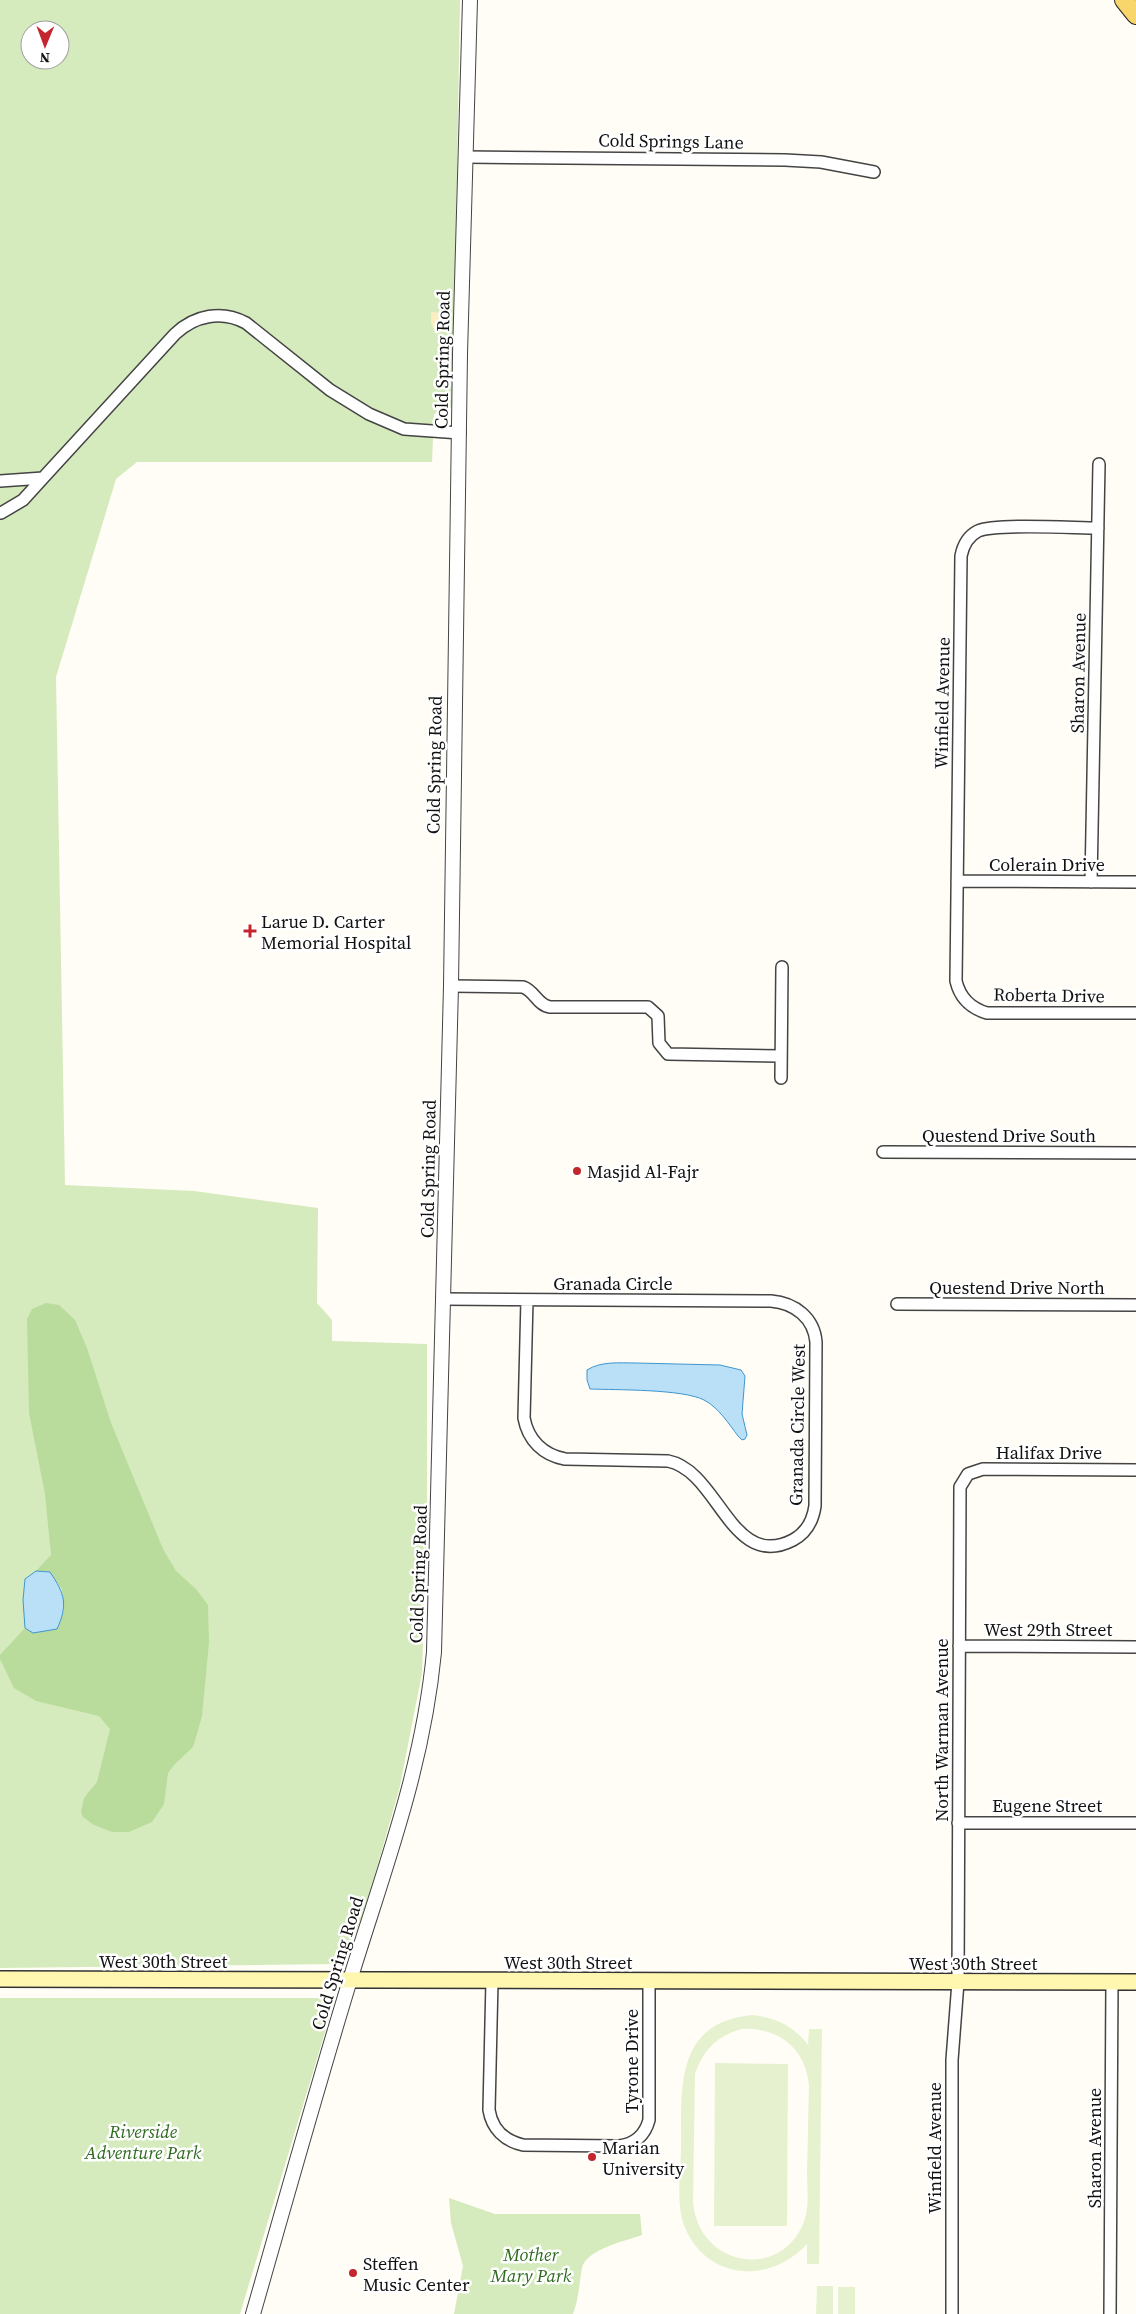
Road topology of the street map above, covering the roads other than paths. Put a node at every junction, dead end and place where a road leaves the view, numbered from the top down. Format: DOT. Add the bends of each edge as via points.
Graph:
graph roads {
  1 [pos="470,0"];
  2 [pos="1124,0"];
  3 [pos="1136,15"];
  4 [pos="466,157"];
  5 [pos="874,172"];
  6 [pos="460,433"];
  7 [pos="1099,464"];
  8 [pos="43,478"];
  9 [pos="0,481"];
  10 [pos="1,513"];
  11 [pos="1098,528"];
  12 [pos="957,881"];
  13 [pos="1091,882"];
  14 [pos="1136,882"];
  15 [pos="782,967"];
  16 [pos="450,986"];
  17 [pos="965,1001"];
  18 [pos="1136,1013"];
  19 [pos="781,1056"];
  20 [pos="781,1078"];
  21 [pos="883,1152"];
  22 [pos="1136,1153"];
  23 [pos="444,1299"];
  24 [pos="526,1300"];
  25 [pos="782,1303"];
  26 [pos="897,1304"];
  27 [pos="1136,1305"];
  28 [pos="1136,1470"];
  29 [pos="964,1479"];
  30 [pos="959,1646"];
  31 [pos="1136,1646"];
  32 [pos="958,1822"];
  33 [pos="1136,1823"];
  34 [pos="0,1980"];
  35 [pos="350,1980"];
  36 [pos="492,1981"];
  37 [pos="649,1981"];
  38 [pos="958,1982"];
  39 [pos="1112,1982"];
  40 [pos="1136,1982"];
  41 [pos="253,2314"];
  42 [pos="952,2314"];
  43 [pos="1110,2314"];
  1 -- 4 [label="street, Cold Spring Road"];
  2 -- 3 [label="main road"];
  4 -- 5 [label="street, Cold Springs Lane" via="785,160 821,162"];
  4 -- 6 [label="street, Cold Spring Road"];
  6 -- 8 [label="street" via="416,431 394,426 330,390 246,323 234,318 211,316 193,320 175,334"];
  6 -- 16 [label="street, Cold Spring Road"];
  7 -- 11 [label="street, Sharon Avenue"];
  8 -- 9 [label="street"];
  8 -- 10 [label="street" via="23,500"];
  11 -- 12 [label="street, Winfield Avenue" via="988,528 971,535 963,547"];
  11 -- 13 [label="street, Sharon Avenue"];
  12 -- 13 [label="street, Colerain Drive"];
  12 -- 17 [label="street, Winfield Avenue" via="956,981"];
  13 -- 14 [label="street, Colerain Drive"];
  15 -- 19 [label="street"];
  16 -- 19 [label="street" via="523,987 550,1007 648,1007 658,1016 660,1042 668,1054"];
  16 -- 23 [label="street, Cold Spring Road"];
  17 -- 18 [label="street, Roberta Drive" via="990,1013"];
  19 -- 20 [label="street"];
  21 -- 22 [label="street, Questend Drive South"];
  23 -- 24 [label="street, Granada Circle"];
  23 -- 35 [label="street, Cold Spring Road" via="437,1610 430,1692 405,1809"];
  24 -- 25 [label="street, Granada Circle"];
  24 -- 25 [label="street, Granada Circle West" via="524,1418 528,1432 539,1447 555,1458 673,1462 698,1477 735,1528 750,1540 772,1546 785,1544 804,1532 815,1506 816,1342 813,1328 805,1316"];
  26 -- 27 [label="street, Questend Drive North"];
  28 -- 29 [label="street, Halifax Drive" via="983,1469 972,1471"];
  29 -- 30 [label="street, North Warman Avenue" via="960,1491"];
  30 -- 31 [label="street, West 29th Street"];
  30 -- 32 [label="street, North Warman Avenue"];
  32 -- 33 [label="street, Eugene Street"];
  32 -- 38 [label="street, North Warman Avenue"];
  34 -- 35 [label="main road, West 30th Street"];
  35 -- 36 [label="main road, West 30th Street"];
  35 -- 41 [label="street, Cold Spring Road"];
  36 -- 37 [label="main road, West 30th Street"];
  36 -- 37 [label="street, Tyrone Drive" via="489,2110 498,2131 509,2141 523,2145 619,2146 640,2137 649,2120"];
  37 -- 38 [label="main road, West 30th Street"];
  38 -- 39 [label="main road, West 30th Street"];
  38 -- 42 [label="street, Winfield Avenue" via="952,2060"];
  39 -- 40 [label="main road, West 30th Street"];
  39 -- 43 [label="street, Sharon Avenue"];
}
